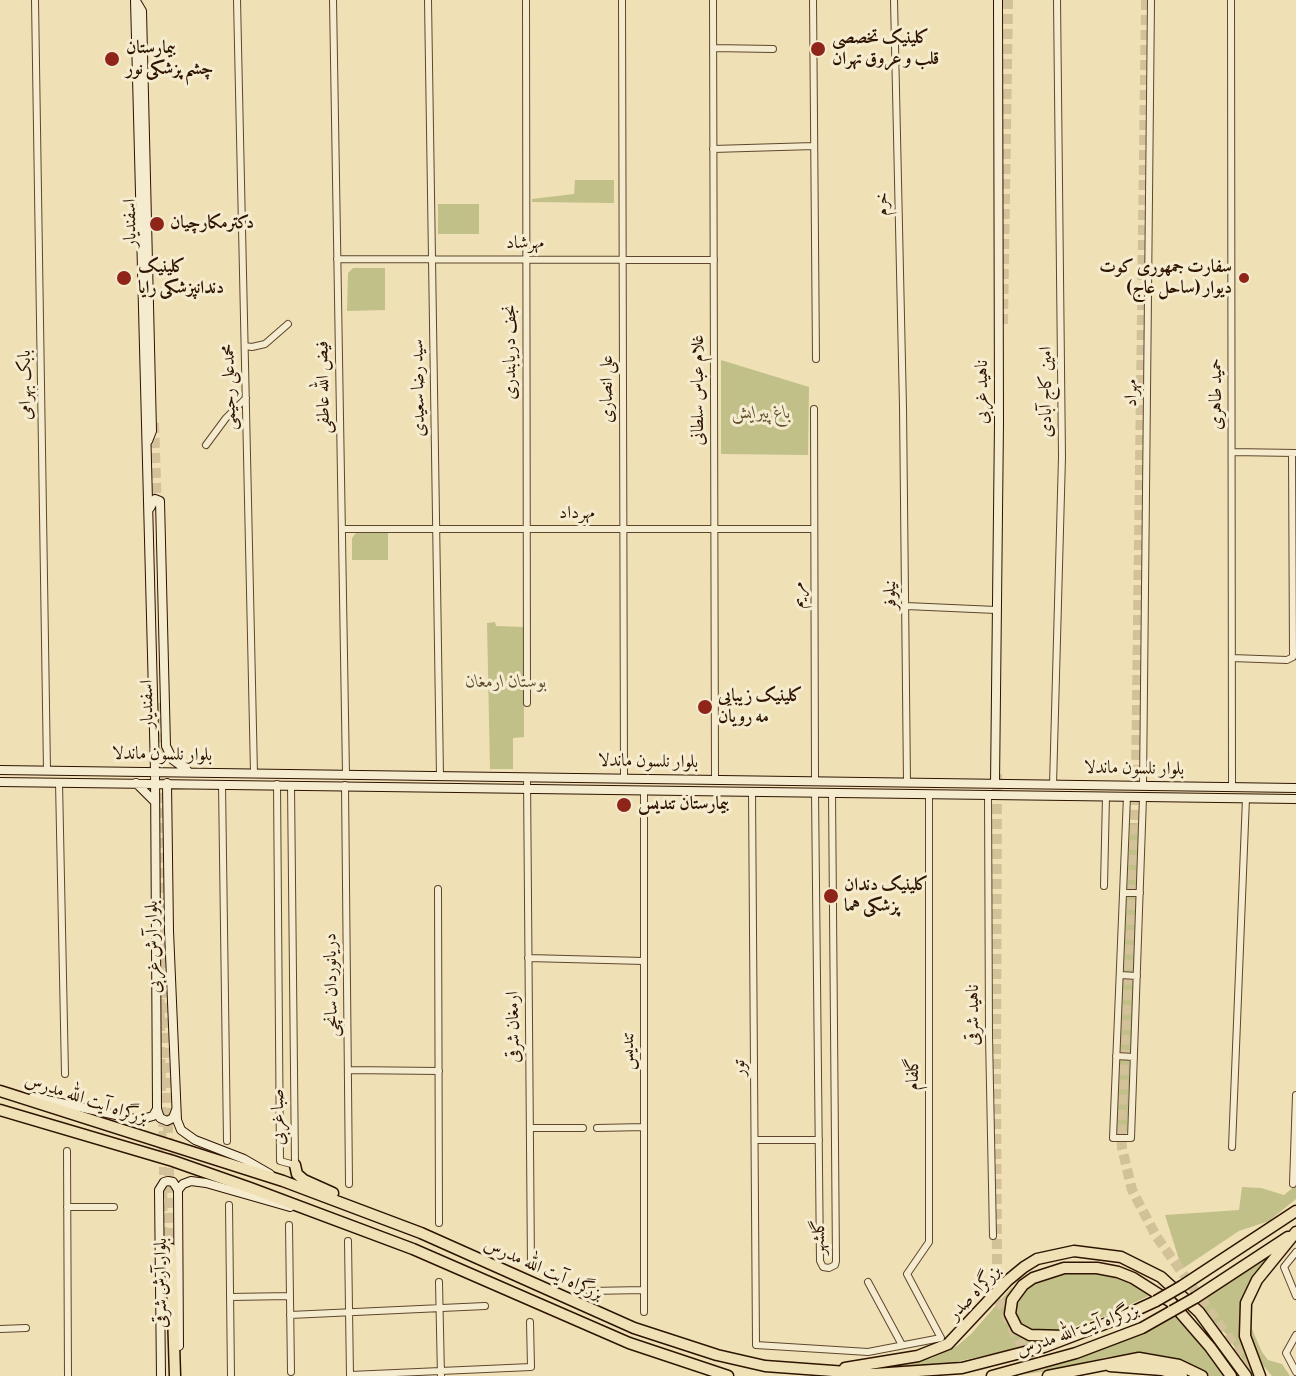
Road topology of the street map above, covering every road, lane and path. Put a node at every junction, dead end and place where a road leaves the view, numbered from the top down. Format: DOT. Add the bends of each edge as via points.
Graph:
graph roads {
  1 [pos="35,0"];
  2 [pos="135,0"];
  3 [pos="237,0"];
  4 [pos="333,0"];
  5 [pos="428,0"];
  6 [pos="526,0"];
  7 [pos="622,0"];
  8 [pos="713,0"];
  9 [pos="813,0"];
  10 [pos="894,0"];
  11 [pos="998,0"];
  12 [pos="1057,0"];
  13 [pos="1151,0"];
  14 [pos="1231,0"];
  15 [pos="713,48"];
  16 [pos="773,49"];
  17 [pos="814,146"];
  18 [pos="713,149"];
  19 [pos="337,259"];
  20 [pos="432,259"];
  21 [pos="526,260"];
  22 [pos="623,260"];
  23 [pos="714,260"];
  24 [pos="288,324"];
  25 [pos="244,346"];
  26 [pos="816,359"];
  27 [pos="246,398"];
  28 [pos="903,407"];
  29 [pos="814,409"];
  30 [pos="206,445"];
  31 [pos="1232,452"];
  32 [pos="1294,453"];
  33 [pos="148,511"];
  34 [pos="342,529"];
  35 [pos="436,529"];
  36 [pos="526,529"];
  37 [pos="623,529"];
  38 [pos="715,529"];
  39 [pos="813,529"];
  40 [pos="1294,546"];
  41 [pos="906,606"];
  42 [pos="996,610"];
  43 [pos="1232,658"];
  44 [pos="527,703"];
  45 [pos="0,770"];
  46 [pos="47,770"];
  47 [pos="155,771"];
  48 [pos="190,772"];
  49 [pos="254,773"];
  50 [pos="346,774"];
  51 [pos="440,776"];
  52 [pos="527,777"];
  53 [pos="624,778"];
  54 [pos="716,780"];
  55 [pos="815,781"];
  56 [pos="0,782"];
  57 [pos="59,782"];
  58 [pos="136,783"];
  59 [pos="155,783"];
  60 [pos="167,783"];
  61 [pos="907,783"];
  62 [pos="222,784"];
  63 [pos="277,784"];
  64 [pos="995,784"];
  65 [pos="291,785"];
  66 [pos="345,785"];
  67 [pos="1053,785"];
  68 [pos="1143,786"];
  69 [pos="527,788"];
  70 [pos="1232,788"];
  71 [pos="1296,788"];
  72 [pos="644,790"];
  73 [pos="752,791"];
  74 [pos="815,792"];
  75 [pos="832,792"];
  76 [pos="929,794"];
  77 [pos="988,794"];
  78 [pos="1106,796"];
  79 [pos="1127,796"];
  80 [pos="1143,797"];
  81 [pos="1246,798"];
  82 [pos="1296,799"];
  83 [pos="155,802"];
  84 [pos="155,817"];
  85 [pos="1104,886"];
  86 [pos="438,889"];
  87 [pos="1123,892"];
  88 [pos="278,893"];
  89 [pos="292,893"];
  90 [pos="1140,893"];
  91 [pos="817,907"];
  92 [pos="833,907"];
  93 [pos="160,920"];
  94 [pos="528,958"];
  95 [pos="644,961"];
  96 [pos="278,965"];
  97 [pos="293,966"];
  98 [pos="1120,975"];
  99 [pos="1137,976"];
  100 [pos="818,1039"];
  101 [pos="834,1039"];
  102 [pos="279,1052"];
  103 [pos="294,1052"];
  104 [pos="1116,1056"];
  105 [pos="1134,1057"];
  106 [pos="348,1070"];
  107 [pos="439,1071"];
  108 [pos="65,1074"];
  109 [pos="3,1091"];
  110 [pos="1296,1095"];
  111 [pos="156,1109"];
  112 [pos="0,1110"];
  113 [pos="176,1110"];
  114 [pos="280,1125"];
  115 [pos="294,1125"];
  116 [pos="644,1127"];
  117 [pos="530,1128"];
  118 [pos="583,1128"];
  119 [pos="597,1128"];
  120 [pos="835,1133"];
  121 [pos="819,1137"];
  122 [pos="756,1140"];
  123 [pos="227,1141"];
  124 [pos="1232,1148"];
  125 [pos="67,1151"];
  126 [pos="295,1165"];
  127 [pos="284,1181"];
  128 [pos="349,1184"];
  129 [pos="1293,1184"];
  130 [pos="178,1190"];
  131 [pos="820,1201"];
  132 [pos="835,1202"];
  133 [pos="229,1205"];
  134 [pos="67,1207"];
  135 [pos="114,1207"];
  136 [pos="358,1209"];
  137 [pos="311,1210"];
  138 [pos="1296,1211"];
  139 [pos="440,1223"];
  140 [pos="289,1225"];
  141 [pos="1296,1232"];
  142 [pos="993,1236"];
  143 [pos="348,1241"];
  144 [pos="168,1247"];
  145 [pos="1296,1252"];
  146 [pos="531,1267"];
  147 [pos="439,1282"];
  148 [pos="868,1282"];
  149 [pos="644,1290"];
  150 [pos="589,1291"];
  151 [pos="290,1296"];
  152 [pos="1296,1296"];
  153 [pos="230,1297"];
  154 [pos="485,1306"];
  155 [pos="439,1308"];
  156 [pos="645,1312"];
  157 [pos="349,1313"];
  158 [pos="290,1315"];
  159 [pos="530,1322"];
  160 [pos="26,1328"];
  161 [pos="0,1329"];
  162 [pos="1086,1332"];
  163 [pos="160,1333"];
  164 [pos="1296,1335"];
  165 [pos="902,1345"];
  166 [pos="1097,1365"];
  167 [pos="823,1371"];
  168 [pos="291,1372"];
  169 [pos="1296,1372"];
  170 [pos="441,1373"];
  171 [pos="350,1375"];
  172 [pos="69,1376"];
  173 [pos="161,1376"];
  174 [pos="177,1376"];
  175 [pos="231,1376"];
  176 [pos="728,1376"];
  177 [pos="992,1376"];
  178 [pos="1048,1376"];
  179 [pos="1182,1376"];
  180 [pos="1202,1376"];
  181 [pos="1231,1376"];
  182 [pos="1246,1376"];
  183 [pos="1260,1376"];
  1 -- 46 [label="street, بابک بهرامی"];
  2 -- 33 [label="main road, اسفندیار"];
  3 -- 25 [label="street, محمدعلی رحیمی"];
  4 -- 19 [label="street, فیض الله عاطفی"];
  5 -- 20 [label="street, سید رضا سعیدی"];
  6 -- 21 [label="street, نجف دریابندری"];
  7 -- 22 [label="street, علی انصاری"];
  8 -- 15 [label="street, غلام عباس سلطانی"];
  9 -- 17 [label="street"];
  10 -- 28 [label="street, خرم"];
  11 -- 42 [label="main road, ناهید غربی"];
  12 -- 67 [label="street, امین کاج آبادی" via="1062,458"];
  13 -- 68 [label="street, مهراد"];
  14 -- 31 [label="street, حمید طاهری"];
  15 -- 16 [label="street"];
  15 -- 18 [label="street, غلام عباس سلطانی"];
  17 -- 18 [label="street"];
  17 -- 26 [label="street"];
  18 -- 23 [label="street, غلام عباس سلطانی"];
  19 -- 20 [label="street, مهرشاد"];
  19 -- 34 [label="street, فیض الله عاطفی"];
  20 -- 21 [label="street, مهرشاد"];
  20 -- 35 [label="street, سید رضا سعیدی"];
  21 -- 22 [label="street, مهرشاد"];
  21 -- 36 [label="street, نجف دریابندری"];
  22 -- 23 [label="street, مهرشاد"];
  22 -- 37 [label="street, علی انصاری"];
  23 -- 38 [label="street, غلام عباس سلطانی"];
  24 -- 25 [label="street" via="265,344"];
  25 -- 27 [label="street, محمدعلی رحیمی"];
  27 -- 30 [label="street" via="225,418"];
  27 -- 49 [label="street, محمدعلی رحیمی"];
  28 -- 41 [label="street, نیلوفر"];
  29 -- 39 [label="street, مریم"];
  31 -- 32 [label="street"];
  31 -- 43 [label="street, حمید طاهری"];
  32 -- 40 [label="street"];
  33 -- 47 [label="main road, اسفندیار"];
  33 -- 48 [label="main road, اسفندیار" via="155,499 160,501 165,746 173,760"];
  34 -- 35 [label="street, مهرداد"];
  34 -- 50 [label="street, فیض الله عاطفی"];
  35 -- 36 [label="street, مهرداد"];
  35 -- 51 [label="street, سید رضا سعیدی"];
  36 -- 37 [label="street, مهرداد"];
  36 -- 44 [label="street, نجف دریابندری"];
  37 -- 38 [label="street, مهرداد"];
  37 -- 53 [label="street, علی انصاری"];
  38 -- 39 [label="street, مهرداد"];
  38 -- 54 [label="street, غلام عباس سلطانی"];
  39 -- 55 [label="street, مریم"];
  40 -- 43 [label="street" via="1292,659"];
  41 -- 42 [label="street"];
  41 -- 61 [label="street, نیلوفر"];
  42 -- 64 [label="main road, ناهید غربی"];
  43 -- 70 [label="street, حمید طاهری"];
  45 -- 46 [label="main road, بلوار نلسون ماندلا"];
  46 -- 47 [label="main road, بلوار نلسون ماندلا"];
  47 -- 48 [label="main road, بلوار نلسون ماندلا"];
  47 -- 59 [label="main road, بلوار آرش غربی"];
  48 -- 49 [label="main road, بلوار نلسون ماندلا"];
  49 -- 50 [label="main road, بلوار نلسون ماندلا"];
  50 -- 51 [label="main road, بلوار نلسون ماندلا"];
  51 -- 52 [label="main road, بلوار نلسون ماندلا"];
  52 -- 53 [label="main road, بلوار نلسون ماندلا"];
  52 -- 69 [label="street, ارمغان شرقی"];
  53 -- 54 [label="main road, بلوار نلسون ماندلا"];
  54 -- 55 [label="main road, بلوار نلسون ماندلا"];
  55 -- 61 [label="main road, بلوار نلسون ماندلا"];
  56 -- 57 [label="main road, بلوار نلسون ماندلا"];
  57 -- 58 [label="main road, بلوار نلسون ماندلا"];
  57 -- 108 [label="street"];
  58 -- 59 [label="main road, بلوار نلسون ماندلا"];
  58 -- 83 [label="main road"];
  59 -- 60 [label="main road, بلوار نلسون ماندلا"];
  59 -- 83 [label="main road, بلوار آرش غربی"];
  60 -- 62 [label="main road, بلوار نلسون ماندلا"];
  60 -- 113 [label="main road, بلوار آرش غربی"];
  61 -- 64 [label="main road, بلوار نلسون ماندلا"];
  62 -- 63 [label="main road, بلوار نلسون ماندلا"];
  62 -- 123 [label="street"];
  63 -- 65 [label="main road, بلوار نلسون ماندلا"];
  63 -- 88 [label="street, صبا غربی"];
  64 -- 67 [label="main road, بلوار نلسون ماندلا"];
  65 -- 66 [label="main road, بلوار نلسون ماندلا"];
  65 -- 89 [label="street, صبا غربی"];
  66 -- 69 [label="main road, بلوار نلسون ماندلا"];
  66 -- 106 [label="street, دریانوردان سانچی"];
  67 -- 68 [label="main road, بلوار نلسون ماندلا"];
  68 -- 70 [label="main road, بلوار نلسون ماندلا"];
  69 -- 72 [label="main road, بلوار نلسون ماندلا"];
  69 -- 94 [label="street, ارمغان شرقی"];
  70 -- 71 [label="main road, بلوار نلسون ماندلا"];
  72 -- 73 [label="main road, بلوار نلسون ماندلا"];
  72 -- 95 [label="street, تندیس"];
  73 -- 74 [label="main road, بلوار نلسون ماندلا"];
  73 -- 122 [label="street, تور"];
  74 -- 75 [label="main road, بلوار نلسون ماندلا"];
  74 -- 91 [label="street, گلشهر"];
  75 -- 76 [label="main road, بلوار نلسون ماندلا"];
  75 -- 92 [label="street, گلشهر"];
  76 -- 77 [label="main road, بلوار نلسون ماندلا"];
  76 -- 165 [label="street, گلفام" via="929,1242 907,1274 941,1338"];
  77 -- 78 [label="main road, بلوار نلسون ماندلا"];
  77 -- 142 [label="street, ناهید شرقی"];
  78 -- 79 [label="main road, بلوار نلسون ماندلا"];
  78 -- 85 [label="street"];
  79 -- 80 [label="main road, بلوار نلسون ماندلا"];
  79 -- 87 [label="street"];
  80 -- 81 [label="main road, بلوار نلسون ماندلا"];
  80 -- 90 [label="street"];
  81 -- 82 [label="main road, بلوار نلسون ماندلا"];
  81 -- 124 [label="street"];
  83 -- 84 [label="main road, بلوار آرش غربی"];
  84 -- 93 [label="main road, بلوار آرش غربی" via="159,834"];
  84 -- 111 [label="main road, بلوار آرش غربی"];
  86 -- 107 [label="street"];
  87 -- 90 [label="street"];
  87 -- 98 [label="street"];
  88 -- 89 [label="street"];
  88 -- 96 [label="street, صبا غربی"];
  89 -- 97 [label="street, صبا غربی"];
  90 -- 99 [label="street"];
  91 -- 92 [label="street"];
  91 -- 100 [label="street, گلشهر"];
  92 -- 101 [label="street, گلشهر"];
  94 -- 95 [label="street"];
  94 -- 117 [label="street, ارمغان شرقی"];
  95 -- 116 [label="street, تندیس"];
  96 -- 97 [label="street"];
  96 -- 102 [label="street, صبا غربی"];
  97 -- 103 [label="street, صبا غربی"];
  98 -- 99 [label="street"];
  98 -- 104 [label="street"];
  99 -- 105 [label="street"];
  100 -- 101 [label="street"];
  100 -- 121 [label="street, گلشهر"];
  101 -- 120 [label="street, گلشهر"];
  102 -- 103 [label="street"];
  102 -- 114 [label="street, صبا غربی"];
  103 -- 115 [label="street, صبا غربی"];
  104 -- 105 [label="street"];
  104 -- 105 [label="street" via="1113,1138 1131,1138"];
  106 -- 107 [label="street"];
  106 -- 128 [label="street, دریانوردان سانچی"];
  107 -- 139 [label="street"];
  109 -- 111 [label="main road" via="139,1120 153,1116"];
  109 -- 127 [label="highway, بزرگراه آیت الله مدرس"];
  110 -- 129 [label="street"];
  111 -- 113 [label="main road" via="160,1118 167,1121"];
  112 -- 137 [label="highway, بزرگراه آیت الله مدرس" via="172,1161"];
  113 -- 127 [label="main road" via="181,1130 188,1136"];
  114 -- 115 [label="street"];
  114 -- 126 [label="street, صبا غربی" via="280,1161"];
  115 -- 126 [label="street, صبا غربی"];
  116 -- 119 [label="street"];
  116 -- 149 [label="street, تندیس"];
  117 -- 118 [label="street"];
  117 -- 146 [label="street, ارمغان شرقی"];
  120 -- 121 [label="street"];
  120 -- 132 [label="street, گلشهر"];
  121 -- 122 [label="street"];
  121 -- 131 [label="street, گلشهر"];
  122 -- 165 [label="street, تور" via="756,1345 868,1352"];
  125 -- 134 [label="street"];
  126 -- 136 [label="highway" via="304,1180"];
  127 -- 136 [label="highway, بزرگراه آیت الله مدرس"];
  130 -- 137 [label="main road" via="191,1181 206,1183 270,1203"];
  130 -- 163 [label="main road, بلوار آرش شرقی" via="172,1182 164,1182 159,1190"];
  130 -- 174 [label="main road, بلوار آرش شرقی"];
  131 -- 132 [label="street"];
  131 -- 132 [label="street, گلشهر" via="823,1268 835,1265 836,1261"];
  133 -- 153 [label="street"];
  134 -- 135 [label="street"];
  134 -- 172 [label="street"];
  136 -- 167 [label="highway, بزرگراه آیت الله مدرس" via="667,1340 742,1362"];
  137 -- 176 [label="highway, بزرگراه آیت الله مدرس" via="414,1249 629,1343"];
  138 -- 162 [label="highway, bridge" via="1182,1286"];
  140 -- 151 [label="street"];
  141 -- 177 [label="highway, بزرگراه آیت الله مدرس, bridge" via="1196,1298 1142,1328 1076,1353"];
  141 -- 183 [label="highway" via="1257,1280 1246,1303 1245,1336"];
  143 -- 157 [label="street"];
  144 -- 163 [label="main road, بلوار آرش شرقی"];
  144 -- 174 [label="highway"];
  145 -- 152 [label="street" via="1284,1267"];
  147 -- 155 [label="street"];
  148 -- 165 [label="street"];
  149 -- 150 [label="street"];
  149 -- 156 [label="street, تندیس"];
  151 -- 153 [label="street"];
  151 -- 158 [label="street"];
  153 -- 175 [label="street"];
  154 -- 155 [label="street"];
  155 -- 157 [label="street"];
  155 -- 170 [label="street"];
  157 -- 158 [label="street"];
  157 -- 171 [label="street"];
  158 -- 168 [label="street"];
  159 -- 170 [label="street" via="531,1367"];
  160 -- 161 [label="street"];
  162 -- 167 [label="highway, بزرگراه آیت الله مدرس" via="962,1368 874,1374"];
  162 -- 181 [label="highway, بزرگراه صدر" via="1055,1337 1030,1335 1017,1328 1010,1314 1012,1300 1023,1285 1049,1271 1079,1267 1118,1272 1171,1302"];
  163 -- 173 [label="main road, بلوار آرش شرقی"];
  164 -- 169 [label="street" via="1286,1353"];
  166 -- 178 [label="highway"];
  166 -- 179 [label="highway" via="1162,1370"];
  166 -- 180 [label="highway" via="1151,1358"];
  167 -- 182 [label="highway, بزرگراه صدر" via="905,1359 939,1348 958,1335 1006,1281 1024,1267 1037,1259 1074,1251 1121,1257 1161,1277 1199,1312"];
  170 -- 171 [label="street"];
}
